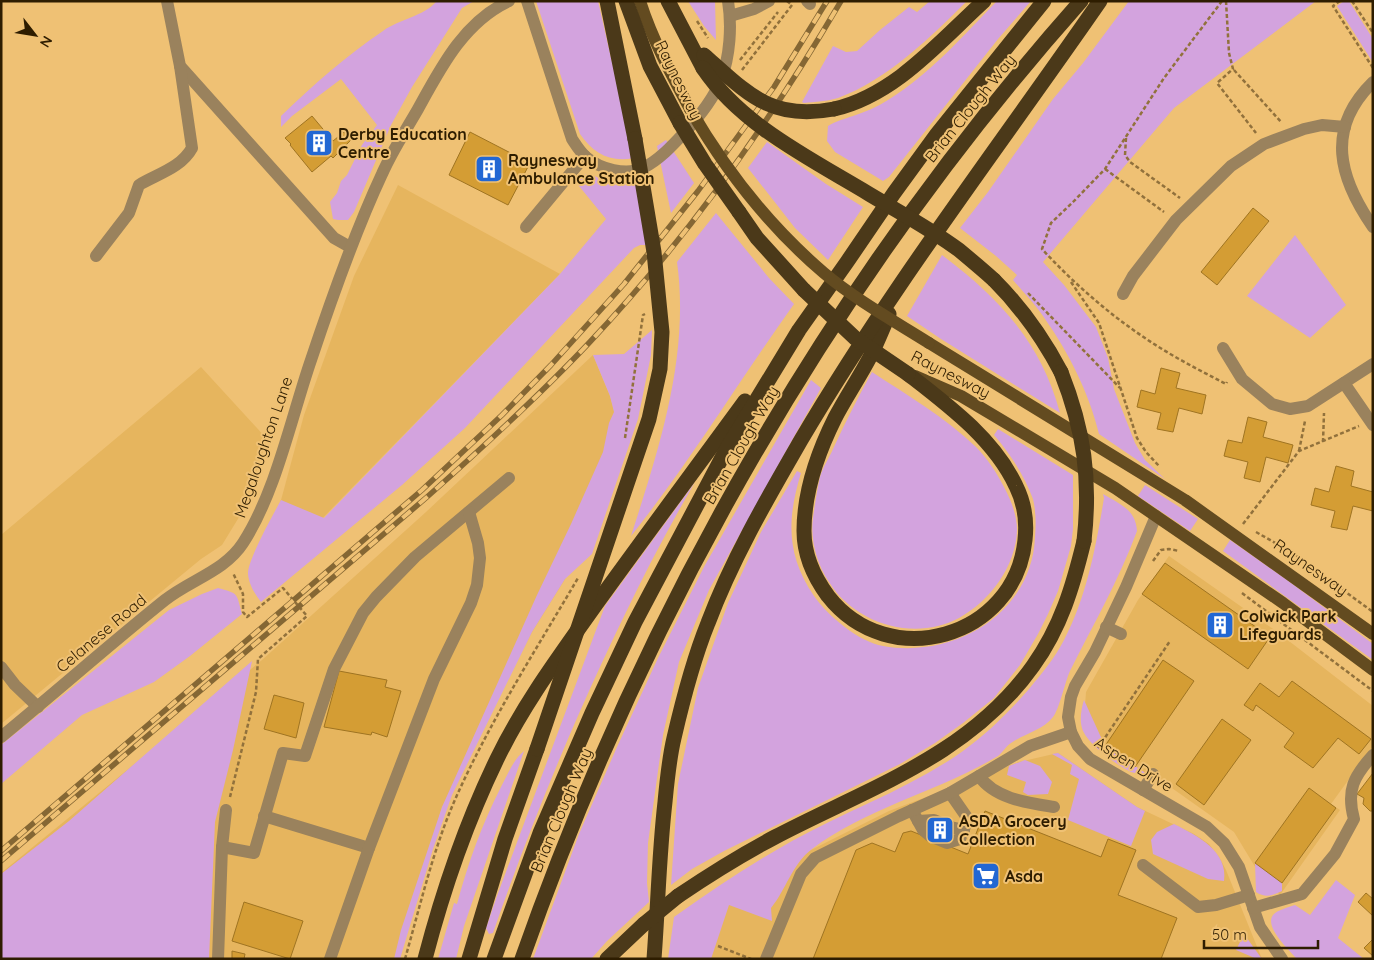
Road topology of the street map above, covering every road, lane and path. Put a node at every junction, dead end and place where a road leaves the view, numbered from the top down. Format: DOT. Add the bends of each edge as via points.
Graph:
graph roads {
  1 [pos="167,1"];
  2 [pos="509,1"];
  3 [pos="527,1"];
  4 [pos="607,1"];
  5 [pos="626,1"];
  6 [pos="640,1"];
  7 [pos="668,1"];
  8 [pos="728,1"];
  9 [pos="768,1"];
  10 [pos="787,1"];
  11 [pos="984,1"];
  12 [pos="1044,1"];
  13 [pos="1081,1"];
  14 [pos="1100,1"];
  15 [pos="1222,1"];
  16 [pos="1226,1"];
  17 [pos="1340,1"];
  18 [pos="1352,1"];
  19 [pos="781,9"];
  20 [pos="730,16"];
  21 [pos="1373,33"];
  22 [pos="728,50"];
  23 [pos="703,62"];
  24 [pos="180,66"];
  25 [pos="1373,68"];
  26 [pos="1234,69"];
  27 [pos="749,75"];
  28 [pos="1373,82"];
  29 [pos="687,123"];
  30 [pos="1345,127"];
  31 [pos="1291,134"];
  32 [pos="1126,138"];
  33 [pos="1264,144"];
  34 [pos="585,156"];
  35 [pos="1105,169"];
  36 [pos="1190,205"];
  37 [pos="1176,220"];
  38 [pos="526,227"];
  39 [pos="1373,227"];
  40 [pos="350,247"];
  41 [pos="96,256"];
  42 [pos="908,274"];
  43 [pos="1069,278"];
  44 [pos="1025,290"];
  45 [pos="1123,294"];
  46 [pos="643,314"];
  47 [pos="798,330"];
  48 [pos="1223,348"];
  49 [pos="1373,364"];
  50 [pos="1235,367"];
  51 [pos="908,374"];
  52 [pos="1344,383"];
  53 [pos="1121,389"];
  54 [pos="1324,396"];
  55 [pos="1308,406"];
  56 [pos="1371,422"];
  57 [pos="1323,442"];
  58 [pos="624,444"];
  59 [pos="1299,451"];
  60 [pos="1160,467"];
  61 [pos="509,478"];
  62 [pos="469,512"];
  63 [pos="1156,516"];
  64 [pos="1237,519"];
  65 [pos="1244,524"];
  66 [pos="1184,553"];
  67 [pos="227,561"];
  68 [pos="1150,566"];
  69 [pos="582,570"];
  70 [pos="1237,590"];
  71 [pos="1373,612"];
  72 [pos="1106,627"];
  73 [pos="1122,634"];
  74 [pos="1373,634"];
  75 [pos="1170,641"];
  76 [pos="1,667"];
  77 [pos="1373,670"];
  78 [pos="1373,691"];
  79 [pos="38,707"];
  80 [pos="1071,732"];
  81 [pos="1,737"];
  82 [pos="1373,755"];
  83 [pos="1090,759"];
  84 [pos="1153,774"];
  85 [pos="979,776"];
  86 [pos="1143,790"];
  87 [pos="950,793"];
  88 [pos="1054,807"];
  89 [pos="226,810"];
  90 [pos="264,816"];
  91 [pos="915,816"];
  92 [pos="222,847"];
  93 [pos="369,848"];
  94 [pos="1143,865"];
  95 [pos="1249,895"];
  96 [pos="1253,908"];
  97 [pos="718,946"];
  98 [pos="218,959"];
  99 [pos="330,959"];
  100 [pos="405,959"];
  101 [pos="425,959"];
  102 [pos="470,959"];
  103 [pos="494,959"];
  104 [pos="522,959"];
  105 [pos="607,959"];
  106 [pos="654,959"];
  107 [pos="751,959"];
  108 [pos="766,959"];
  109 [pos="1282,959"];
  1 -- 24 [label="street"];
  2 -- 40 [label="street, Megaloughton Lane" via="479,20 451,51 383,171"];
  3 -- 34 [label="street" via="566,125"];
  4 -- 102 [label="highway, bridge" via="651,229 662,332 660,369 649,419 505,839"];
  5 -- 29 [label="highway, Raynesway" via="650,66"];
  6 -- 74 [label="main road, Raynesway, bridge" via="662,57 711,144 741,186 825,274 880,313 1178,495"];
  7 -- 23 [label="highway"];
  8 -- 20 [label="street"];
  9 -- 20 [label="street"];
  10 -- 27 [label="path" via="792,4 742,70"];
  11 -- 23 [label="highway, bridge" via="894,81 868,98 834,109 801,112 776,108 757,100"];
  12 -- 47 [label="highway, Brian Clough Way" via="937,134"];
  13 -- 104 [label="highway, Brian Clough Way" via="938,175 864,279 749,465 685,580 636,679 544,896"];
  14 -- 42 [label="highway"];
  15 -- 32 [label="path" via="1164,78"];
  16 -- 26 [label="path" via="1229,53"];
  17 -- 25 [label="path" via="1333,6"];
  18 -- 21 [label="path"];
  19 -- 22 [label="path" via="741,61"];
  20 -- 22 [label="street"];
  22 -- 29 [label="street" via="721,81 710,100"];
  23 -- 105 [label="highway, bridge" via="725,94 767,131 959,250 994,280 1030,321 1061,372 1081,436 1086,462 1084,541 1072,588 1055,630 1033,666 991,713 936,755 910,770 726,864 678,896"];
  24 -- 40 [label="street" via="334,238"];
  24 -- 41 [label="street" via="192,148 187,158 139,185 129,212"];
  26 -- 31 [label="path"];
  26 -- 33 [label="path" via="1217,83"];
  28 -- 30 [label="street" via="1358,99"];
  29 -- 34 [label="street" via="659,158 643,168 610,169"];
  29 -- 51 [label="highway, Raynesway, bridge" via="731,202 783,268 855,338"];
  30 -- 31 [label="street" via="1313,126"];
  30 -- 39 [label="street" via="1341,152 1344,172 1348,186"];
  31 -- 33 [label="street"];
  32 -- 35 [label="path"];
  32 -- 36 [label="path" via="1125,155 1130,162"];
  33 -- 36 [label="street" via="1231,166"];
  34 -- 38 [label="street"];
  35 -- 37 [label="path"];
  35 -- 43 [label="path" via="1051,223 1042,248"];
  36 -- 37 [label="street"];
  37 -- 45 [label="street"];
  40 -- 67 [label="street, Megaloughton Lane" via="258,519 242,546"];
  42 -- 51 [label="highway" via="870,357 835,418 821,450 810,483 804,531 809,562 833,601 856,621 876,632 910,639 956,632 990,610 1019,567 1024,552 1026,522 1016,486 990,447 945,403"];
  42 -- 106 [label="highway" via="846,366 791,457 751,530 707,625 689,679 672,749 659,857"];
  43 -- 50 [label="path" via="1162,349 1226,384"];
  43 -- 53 [label="path" via="1098,322"];
  44 -- 53 [label="path"];
  46 -- 58 [label="path"];
  47 -- 101 [label="highway" via="621,571 520,718 461,842"];
  47 -- 103 [label="highway, Brian Clough Way" via="726,450 635,622 540,833"];
  48 -- 50 [label="street"];
  49 -- 52 [label="street"];
  50 -- 55 [label="street" via="1242,379 1272,404 1290,409"];
  51 -- 63 [label="main road, Raynesway" via="961,396"];
  52 -- 54 [label="street"];
  52 -- 56 [label="street"];
  53 -- 60 [label="path" via="1137,438"];
  54 -- 55 [label="street"];
  54 -- 57 [label="path"];
  55 -- 59 [label="path"];
  56 -- 57 [label="path"];
  57 -- 59 [label="path"];
  59 -- 65 [label="path"];
  61 -- 62 [label="street"];
  62 -- 90 [label="street" via="415,557 363,613 334,668 305,756 283,753"];
  62 -- 93 [label="street" via="480,558 477,585 434,679"];
  63 -- 72 [label="street"];
  63 -- 77 [label="main road, Raynesway"];
  64 -- 65 [label="path"];
  65 -- 71 [label="path" via="1291,552"];
  66 -- 68 [label="path" via="1177,549 1161,550"];
  67 -- 79 [label="street, Celanese Road" via="168,598"];
  67 -- 89 [label="path" via="243,594 243,612 247,617 283,588 307,616 258,659 256,692"];
  69 -- 100 [label="path" via="457,794 437,846"];
  70 -- 78 [label="path"];
  72 -- 73 [label="street"];
  72 -- 80 [label="street" via="1073,692 1068,717"];
  75 -- 83 [label="path"];
  76 -- 79 [label="street"];
  79 -- 81 [label="street, Celanese Road"];
  80 -- 83 [label="street, Aspen Drive"];
  80 -- 85 [label="street" via="1030,746"];
  82 -- 96 [label="street" via="1350,790 1354,819 1329,862 1302,894"];
  83 -- 86 [label="street, Aspen Drive"];
  84 -- 86 [label="street"];
  85 -- 87 [label="street"];
  85 -- 88 [label="street" via="996,792"];
  86 -- 95 [label="street, Aspen Drive" via="1212,831 1234,858"];
  87 -- 91 [label="street"];
  87 -- 91 [label="street" via="968,819 964,830"];
  89 -- 92 [label="street"];
  90 -- 92 [label="street" via="254,853"];
  90 -- 93 [label="street"];
  91 -- 108 [label="street" via="815,858 797,881"];
  92 -- 98 [label="street"];
  93 -- 99 [label="street"];
  94 -- 95 [label="street" via="1198,907"];
  95 -- 96 [label="street, Aspen Drive"];
  96 -- 109 [label="street, Aspen Drive" via="1260,927"];
  97 -- 107 [label="path"];
}
